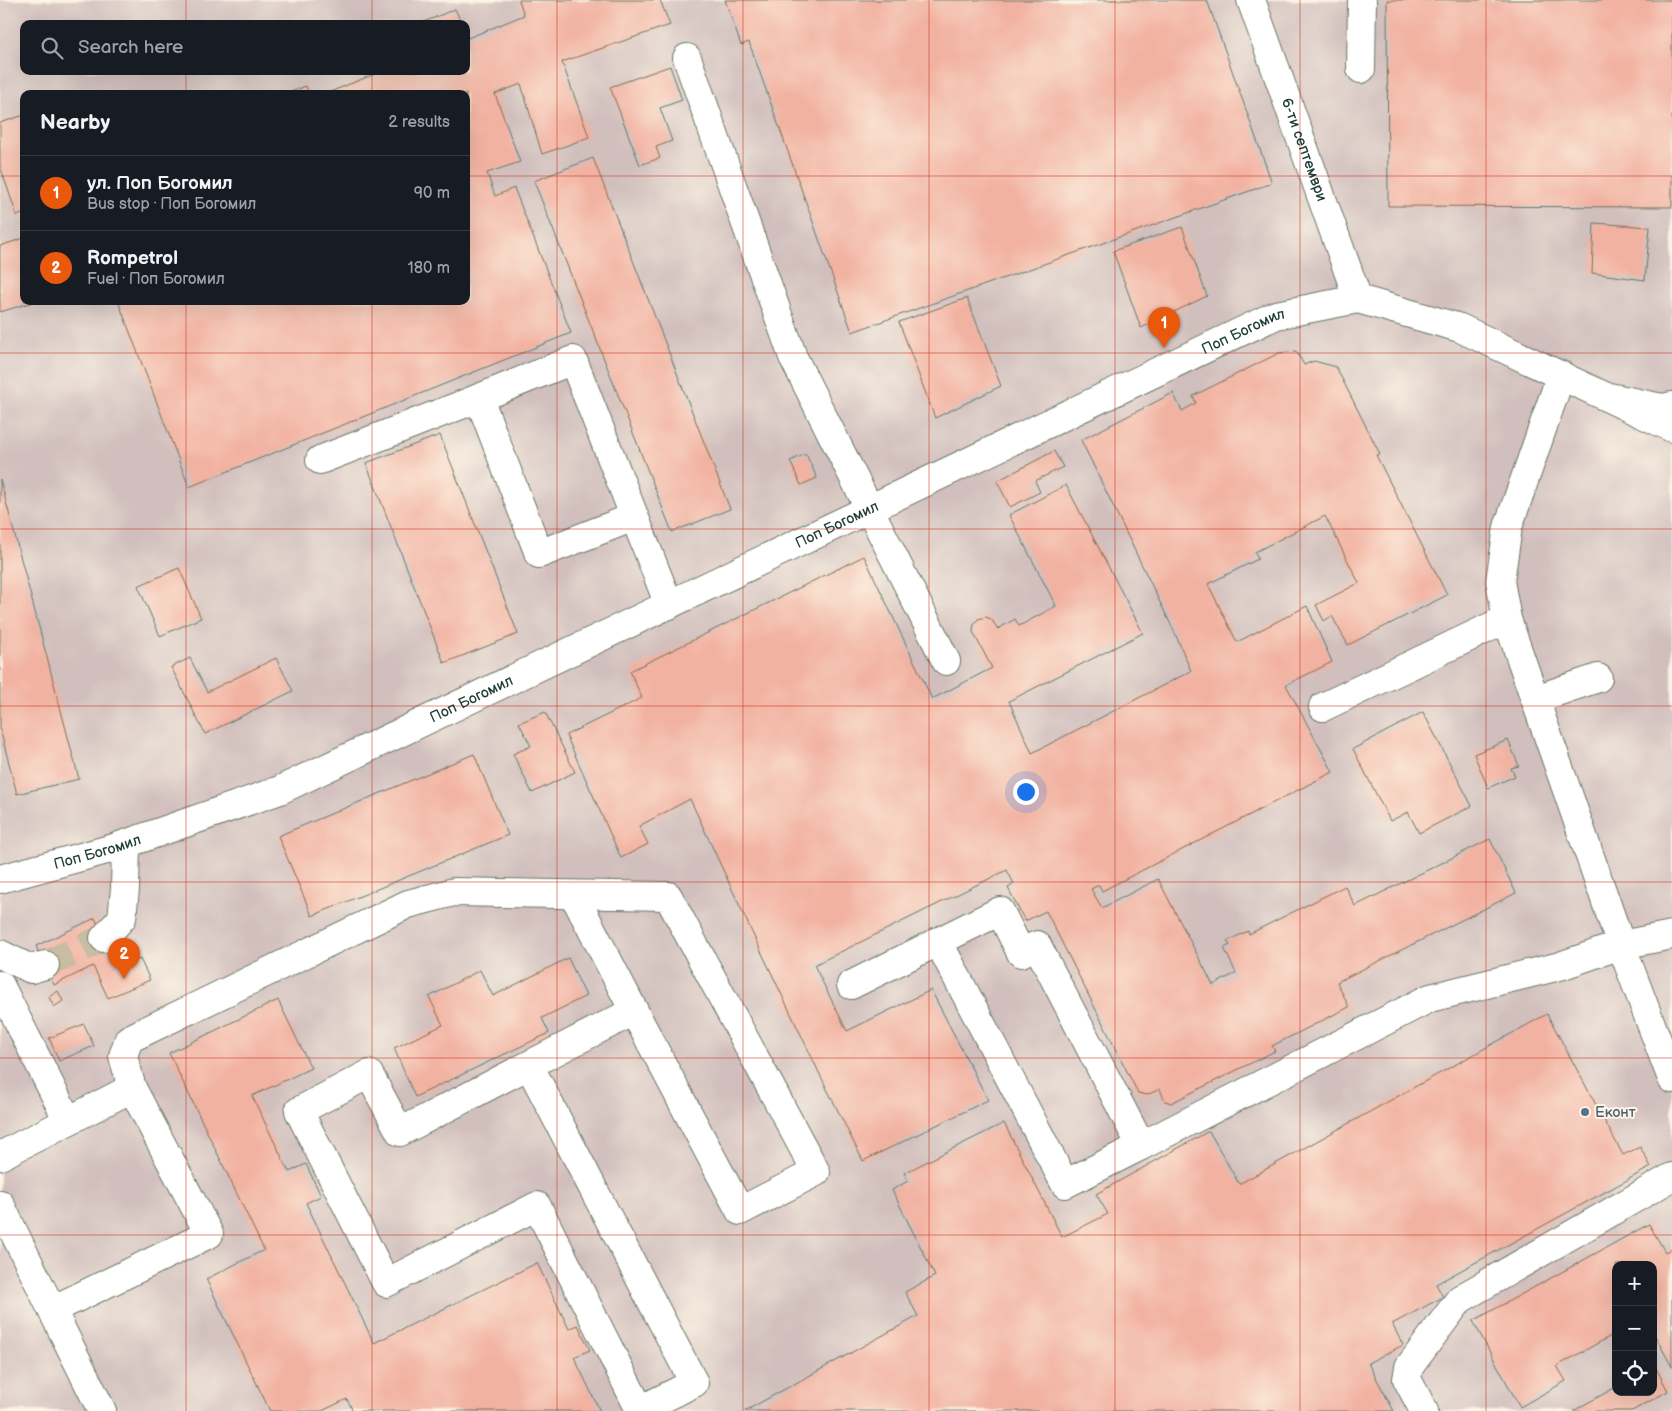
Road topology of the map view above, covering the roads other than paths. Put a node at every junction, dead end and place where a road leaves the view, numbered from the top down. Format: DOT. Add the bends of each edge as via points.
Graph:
graph roads {
  1 [pos="1251,0"];
  2 [pos="1362,0"];
  3 [pos="687,58"];
  4 [pos="1361,69"];
  5 [pos="1358,299"];
  6 [pos="1561,375"];
  7 [pos="1609,397"];
  8 [pos="479,398"];
  9 [pos="1672,406"];
  10 [pos="1672,428"];
  11 [pos="320,460"];
  12 [pos="870,509"];
  13 [pos="634,517"];
  14 [pos="668,604"];
  15 [pos="1507,619"];
  16 [pos="946,661"];
  17 [pos="1598,678"];
  18 [pos="1536,699"];
  19 [pos="1323,707"];
  20 [pos="126,844"];
  21 [pos="0,878"];
  22 [pos="574,895"];
  23 [pos="1672,935"];
  24 [pos="104,938"];
  25 [pos="938,941"];
  26 [pos="1630,942"];
  27 [pos="0,954"];
  28 [pos="1672,957"];
  29 [pos="45,965"];
  30 [pos="851,984"];
  31 [pos="0,985"];
  32 [pos="634,1011"];
  33 [pos="529,1065"];
  34 [pos="1672,1079"];
  35 [pos="132,1088"];
  36 [pos="68,1121"];
  37 [pos="1141,1146"];
  38 [pos="0,1156"];
  39 [pos="1672,1177"];
  40 [pos="0,1204"];
  41 [pos="52,1310"];
  42 [pos="102,1411"];
  43 [pos="1424,1411"];
  1 -- 5 [label="street, 6-ти септември"];
  2 -- 4 [label="street"];
  3 -- 12 [label="street" via="793,356"];
  5 -- 6 [label="street, Поп Богомил" via="1460,328"];
  5 -- 12 [label="street, Поп Богомил" via="1276,315"];
  6 -- 7 [label="street, Поп Богомил"];
  6 -- 15 [label="street" via="1508,528 1500,581"];
  7 -- 9 [label="street" via="1662,408"];
  7 -- 10 [label="street, Поп Богомил"];
  8 -- 11 [label="street"];
  8 -- 13 [label="street" via="539,554"];
  8 -- 13 [label="street" via="574,360"];
  12 -- 14 [label="street, Поп Богомил"];
  12 -- 16 [label="street"];
  13 -- 14 [label="street"];
  14 -- 20 [label="street, Поп Богомил" via="280,790"];
  15 -- 18 [label="street"];
  15 -- 19 [label="street"];
  17 -- 18 [label="street"];
  18 -- 26 [label="street"];
  20 -- 21 [label="street, Поп Богомил"];
  20 -- 24 [label="street" via="122,918"];
  22 -- 32 [label="street"];
  22 -- 32 [label="street" via="668,896 816,1172 740,1211"];
  22 -- 35 [label="street" via="454,892 408,904 128,1039 123,1056"];
  23 -- 26 [label="street"];
  25 -- 30 [label="street"];
  25 -- 37 [label="street" via="1065,1184"];
  25 -- 37 [label="street" via="1000,911 1021,953 1037,945"];
  26 -- 28 [label="street"];
  26 -- 34 [label="street"];
  26 -- 37 [label="street" via="1560,966 1430,998"];
  27 -- 29 [label="street" via="31,969"];
  31 -- 36 [label="street"];
  32 -- 33 [label="street"];
  33 -- 33 [label="street" via="694,1383 640,1410 537,1206 386,1282 299,1111 369,1074 400,1132"];
  35 -- 36 [label="street"];
  35 -- 41 [label="street" via="209,1234"];
  36 -- 38 [label="street"];
  39 -- 43 [label="street" via="1460,1299 1409,1367 1408,1380"];
  40 -- 41 [label="street"];
  41 -- 42 [label="street"];
}
